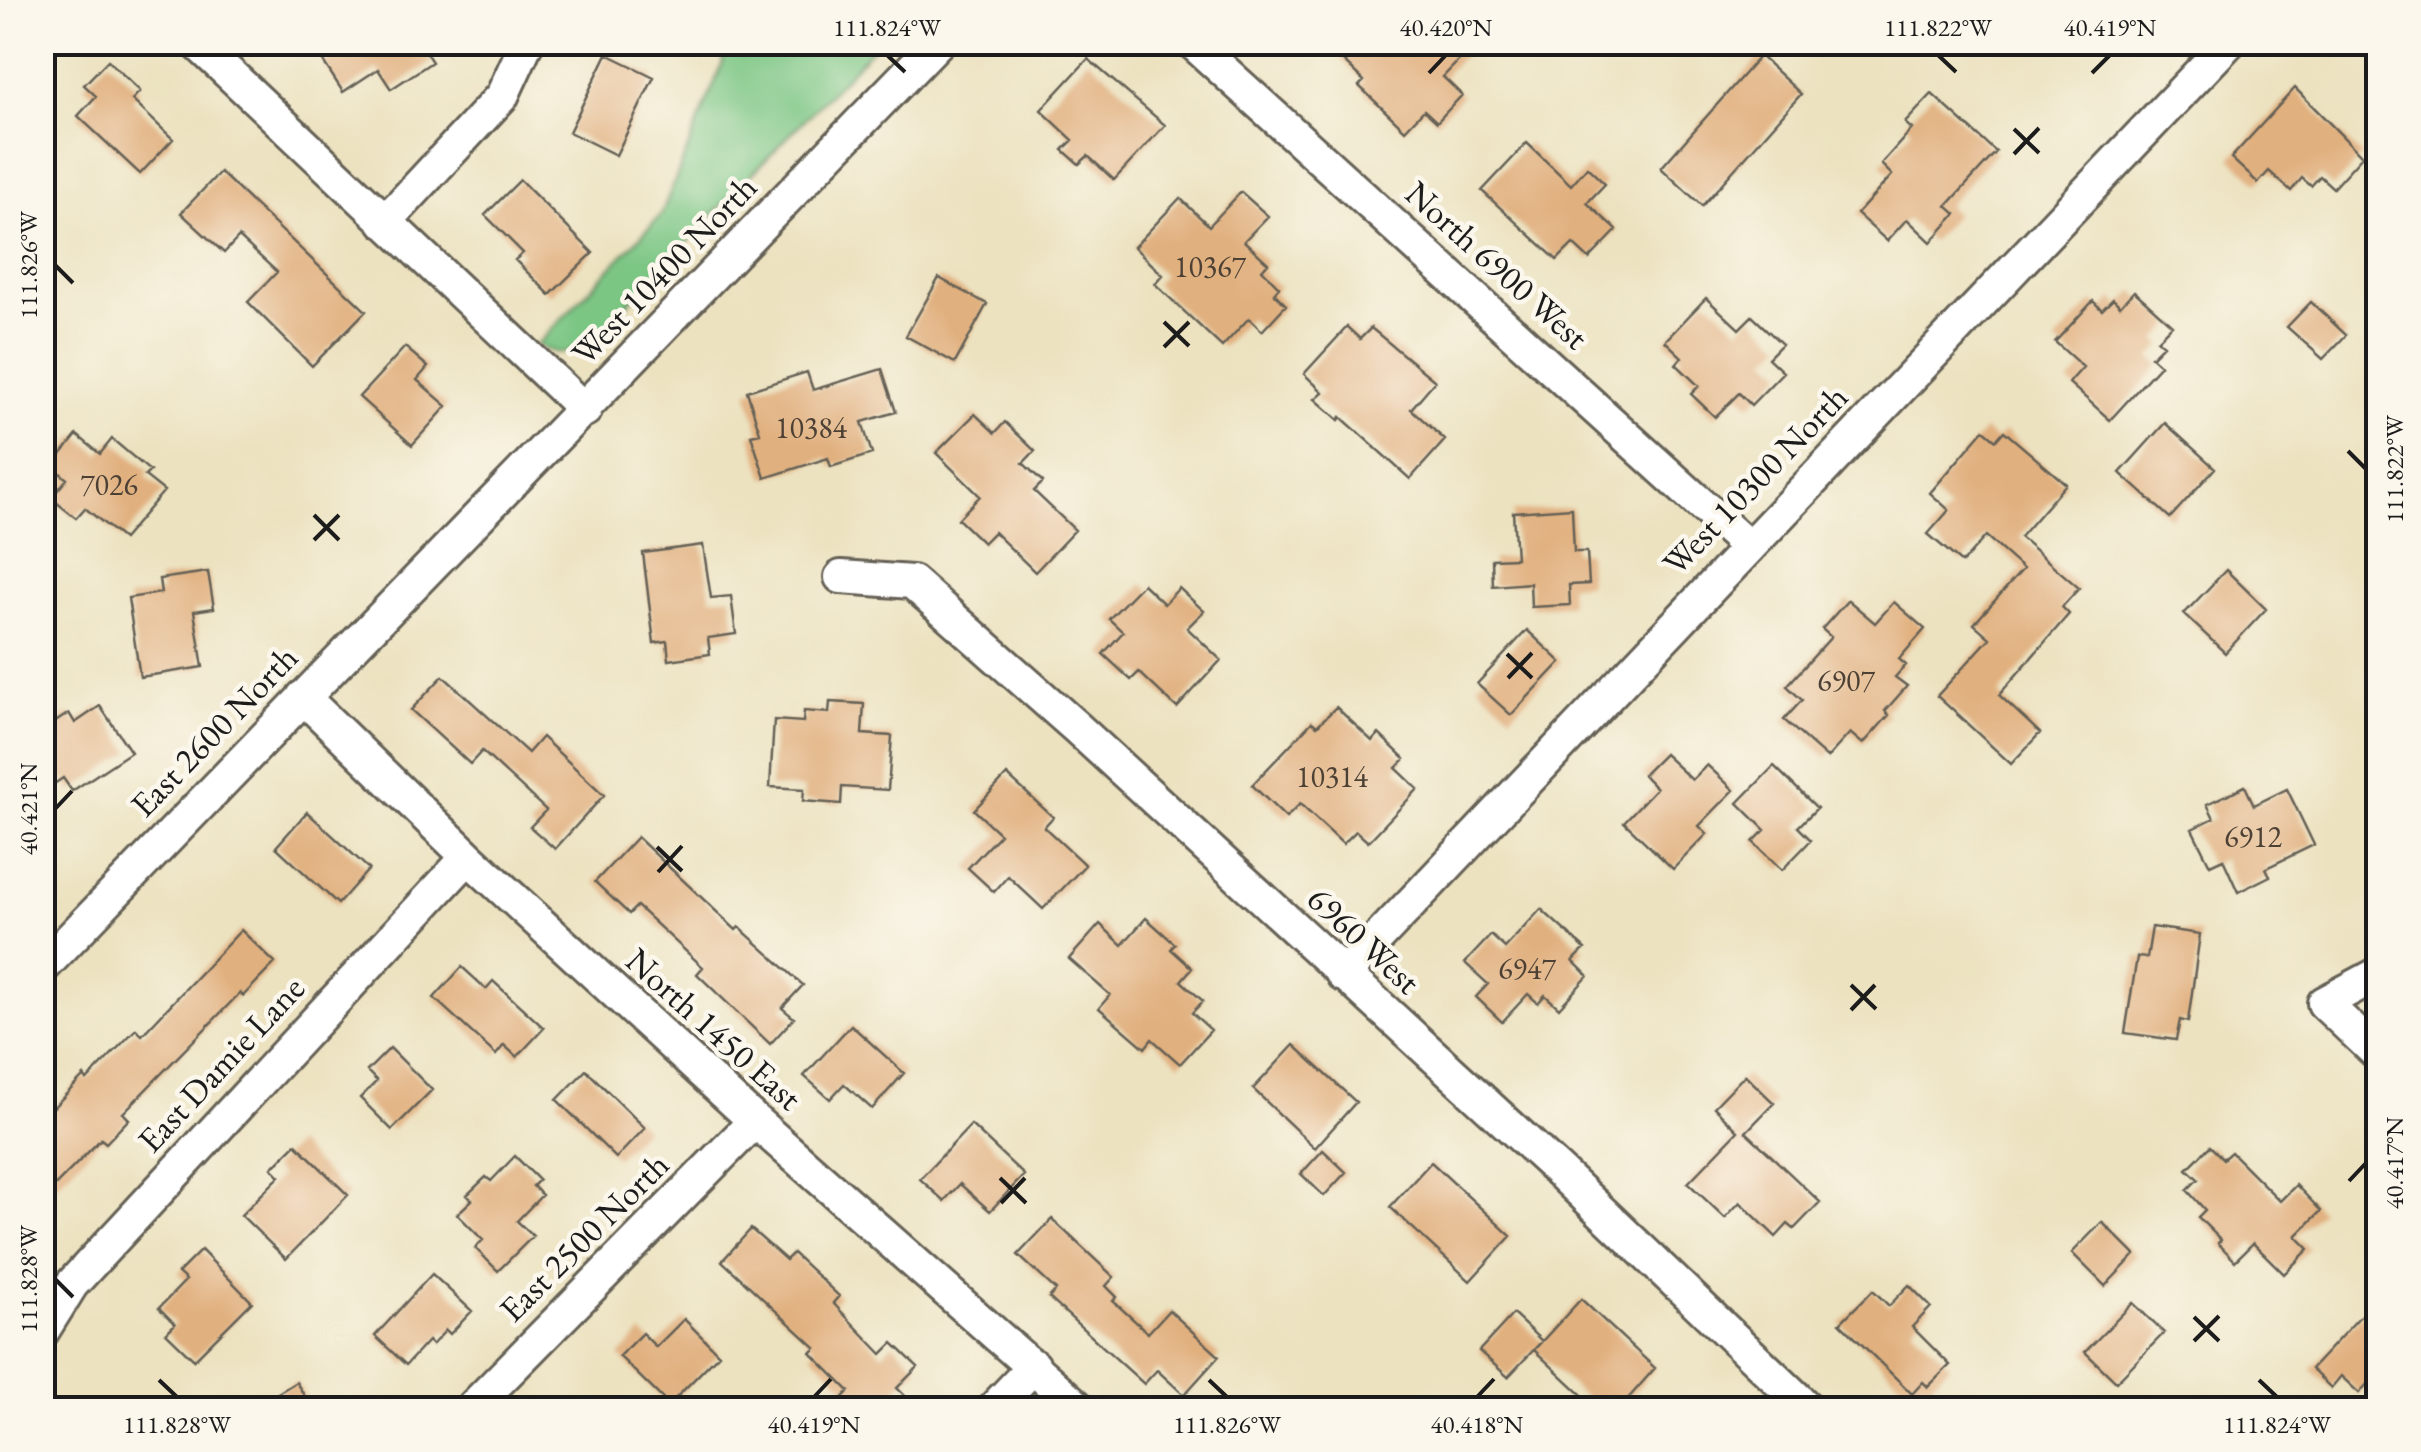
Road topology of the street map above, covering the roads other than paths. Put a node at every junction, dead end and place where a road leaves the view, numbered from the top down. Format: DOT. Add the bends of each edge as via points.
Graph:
graph roads {
  1 [pos="196,42"];
  2 [pos="526,42"];
  3 [pos="938,42"];
  4 [pos="1192,42"];
  5 [pos="2229,42"];
  6 [pos="386,222"];
  7 [pos="584,410"];
  8 [pos="1747,546"];
  9 [pos="444,550"];
  10 [pos="841,576"];
  11 [pos="303,696"];
  12 [pos="468,858"];
  13 [pos="42,968"];
  14 [pos="1343,974"];
  15 [pos="2378,974"];
  16 [pos="2378,1054"];
  17 [pos="756,1121"];
  18 [pos="42,1332"];
  19 [pos="1034,1366"];
  20 [pos="470,1410"];
  21 [pos="992,1410"];
  22 [pos="1082,1410"];
  23 [pos="1809,1410"];
  1 -- 6 [label="street"];
  2 -- 6 [label="street" via="502,96"];
  3 -- 7 [label="street, West 10400 North"];
  4 -- 8 [label="street, North 6900 West"];
  5 -- 8 [label="street, West 10300 North"];
  6 -- 7 [label="street"];
  7 -- 9 [label="street, West 10400 North"];
  8 -- 14 [label="street, West 10300 North"];
  9 -- 11 [label="street, East 2600 North"];
  10 -- 14 [label="street, 6960 West" via="912,582"];
  11 -- 12 [label="street, North 1450 East"];
  11 -- 13 [label="street, East 2600 North"];
  12 -- 17 [label="street, North 1450 East"];
  12 -- 18 [label="street, East Damie Lane" via="72,1284"];
  14 -- 23 [label="street, 6960 West"];
  15 -- 16 [label="street" via="2324,1003"];
  17 -- 19 [label="street, North 1450 East"];
  17 -- 20 [label="street, East 2500 North"];
  19 -- 21 [label="street"];
  19 -- 22 [label="street, North 1450 East"];
}
